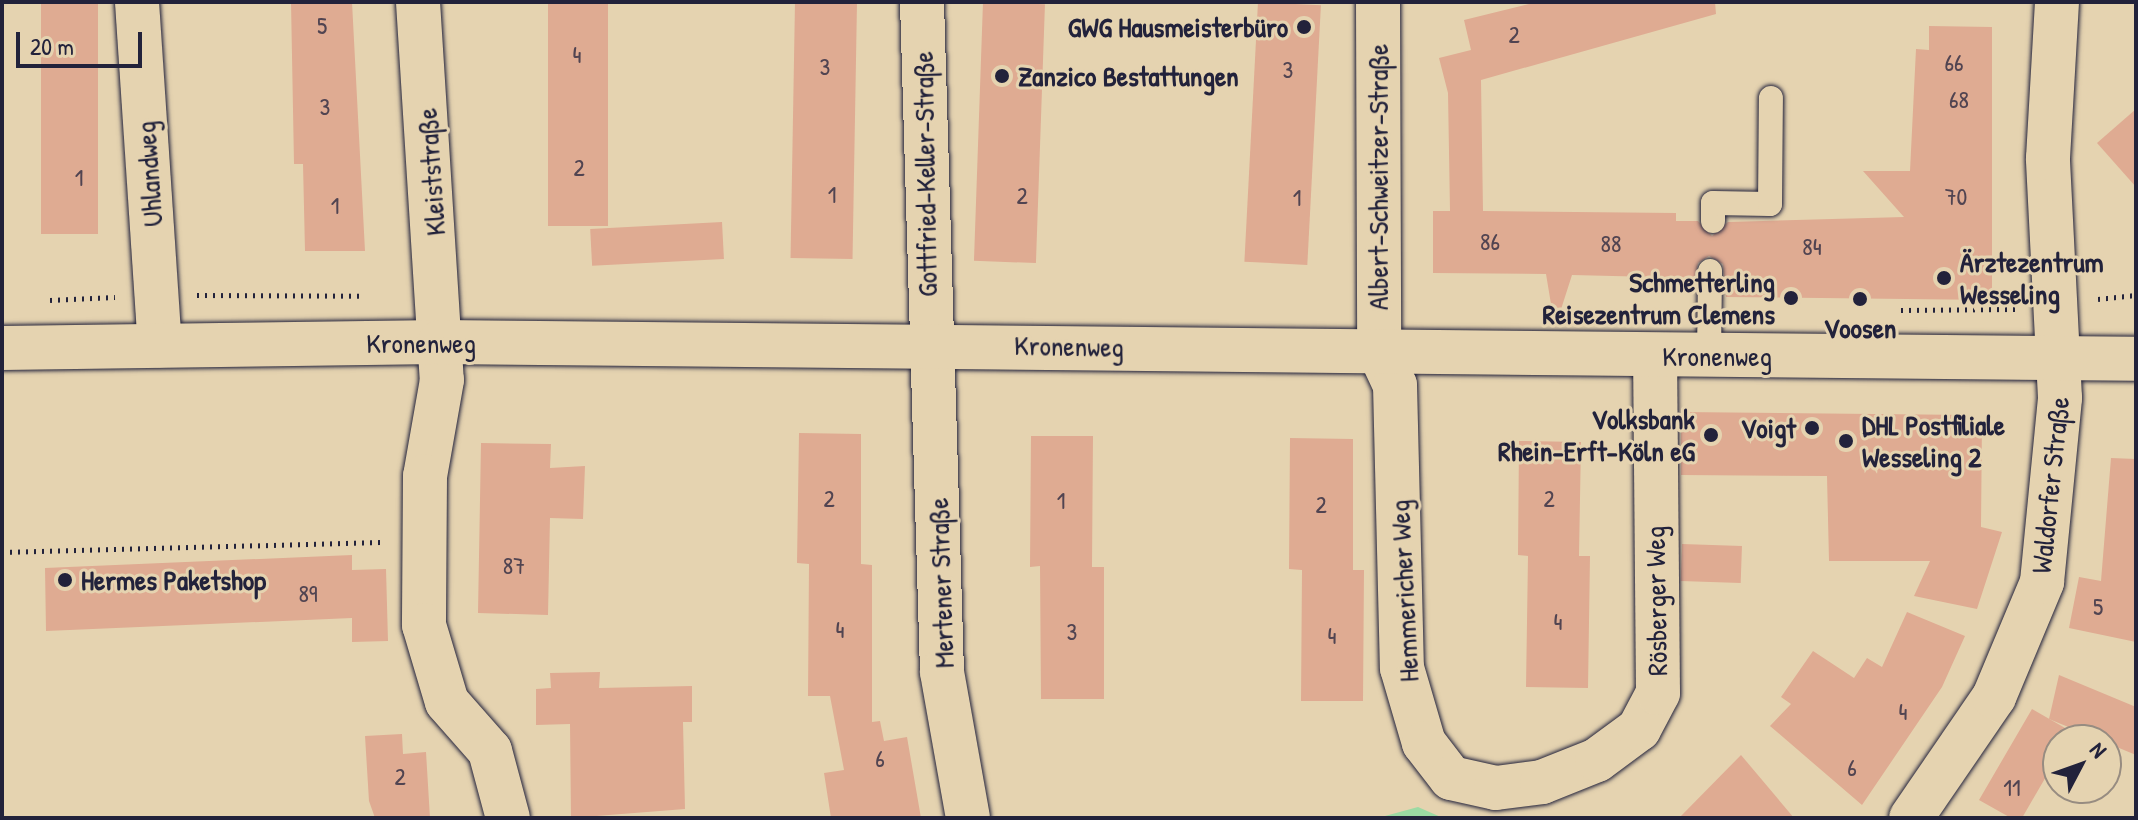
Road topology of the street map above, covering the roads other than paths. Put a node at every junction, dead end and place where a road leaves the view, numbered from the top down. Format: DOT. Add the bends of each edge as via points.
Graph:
graph roads {
  1 [pos="137,2"];
  2 [pos="418,2"];
  3 [pos="922,2"];
  4 [pos="1378,2"];
  5 [pos="2057,2"];
  6 [pos="1771,98"];
  7 [pos="1713,221"];
  8 [pos="1710,271"];
  9 [pos="440,342"];
  10 [pos="160,345"];
  11 [pos="928,346"];
  12 [pos="2,348"];
  13 [pos="1379,351"];
  14 [pos="1655,356"];
  15 [pos="1709,356"];
  16 [pos="2060,357"];
  17 [pos="2136,359"];
  18 [pos="1542,782"];
  19 [pos="508,818"];
  20 [pos="968,818"];
  21 [pos="1911,818"];
  1 -- 10 [label="street, Uhlandweg"];
  2 -- 9 [label="street, Kleiststraße"];
  3 -- 11 [label="street, Gottfried-Keller-Straße"];
  4 -- 13 [label="street, Albert-Schweitzer-Straße"];
  5 -- 16 [label="street, Waldorfer Straße" via="2048,173 2050,309"];
  6 -- 7 [label="lane" via="1770,204 1713,203"];
  8 -- 15 [label="lane"];
  9 -- 10 [label="street, Kronenweg"];
  9 -- 11 [label="street, Kronenweg"];
  9 -- 19 [label="street, Kleiststraße" via="421,541 424,625 447,702 490,751"];
  10 -- 12 [label="street, Kronenweg"];
  11 -- 13 [label="street, Kronenweg"];
  11 -- 20 [label="street, Mertener Straße" via="942,672"];
  13 -- 14 [label="street, Kronenweg"];
  13 -- 18 [label="street, Hemmericher Weg" via="1395,385 1402,668 1424,743 1451,778 1496,788"];
  14 -- 15 [label="street, Kronenweg"];
  14 -- 18 [label="street, Rösberger Weg" via="1658,693 1639,729 1597,760"];
  15 -- 16 [label="street, Kronenweg"];
  16 -- 17 [label="street, Kronenweg"];
  16 -- 21 [label="street, Waldorfer Straße" via="2042,582 1994,697"];
}
